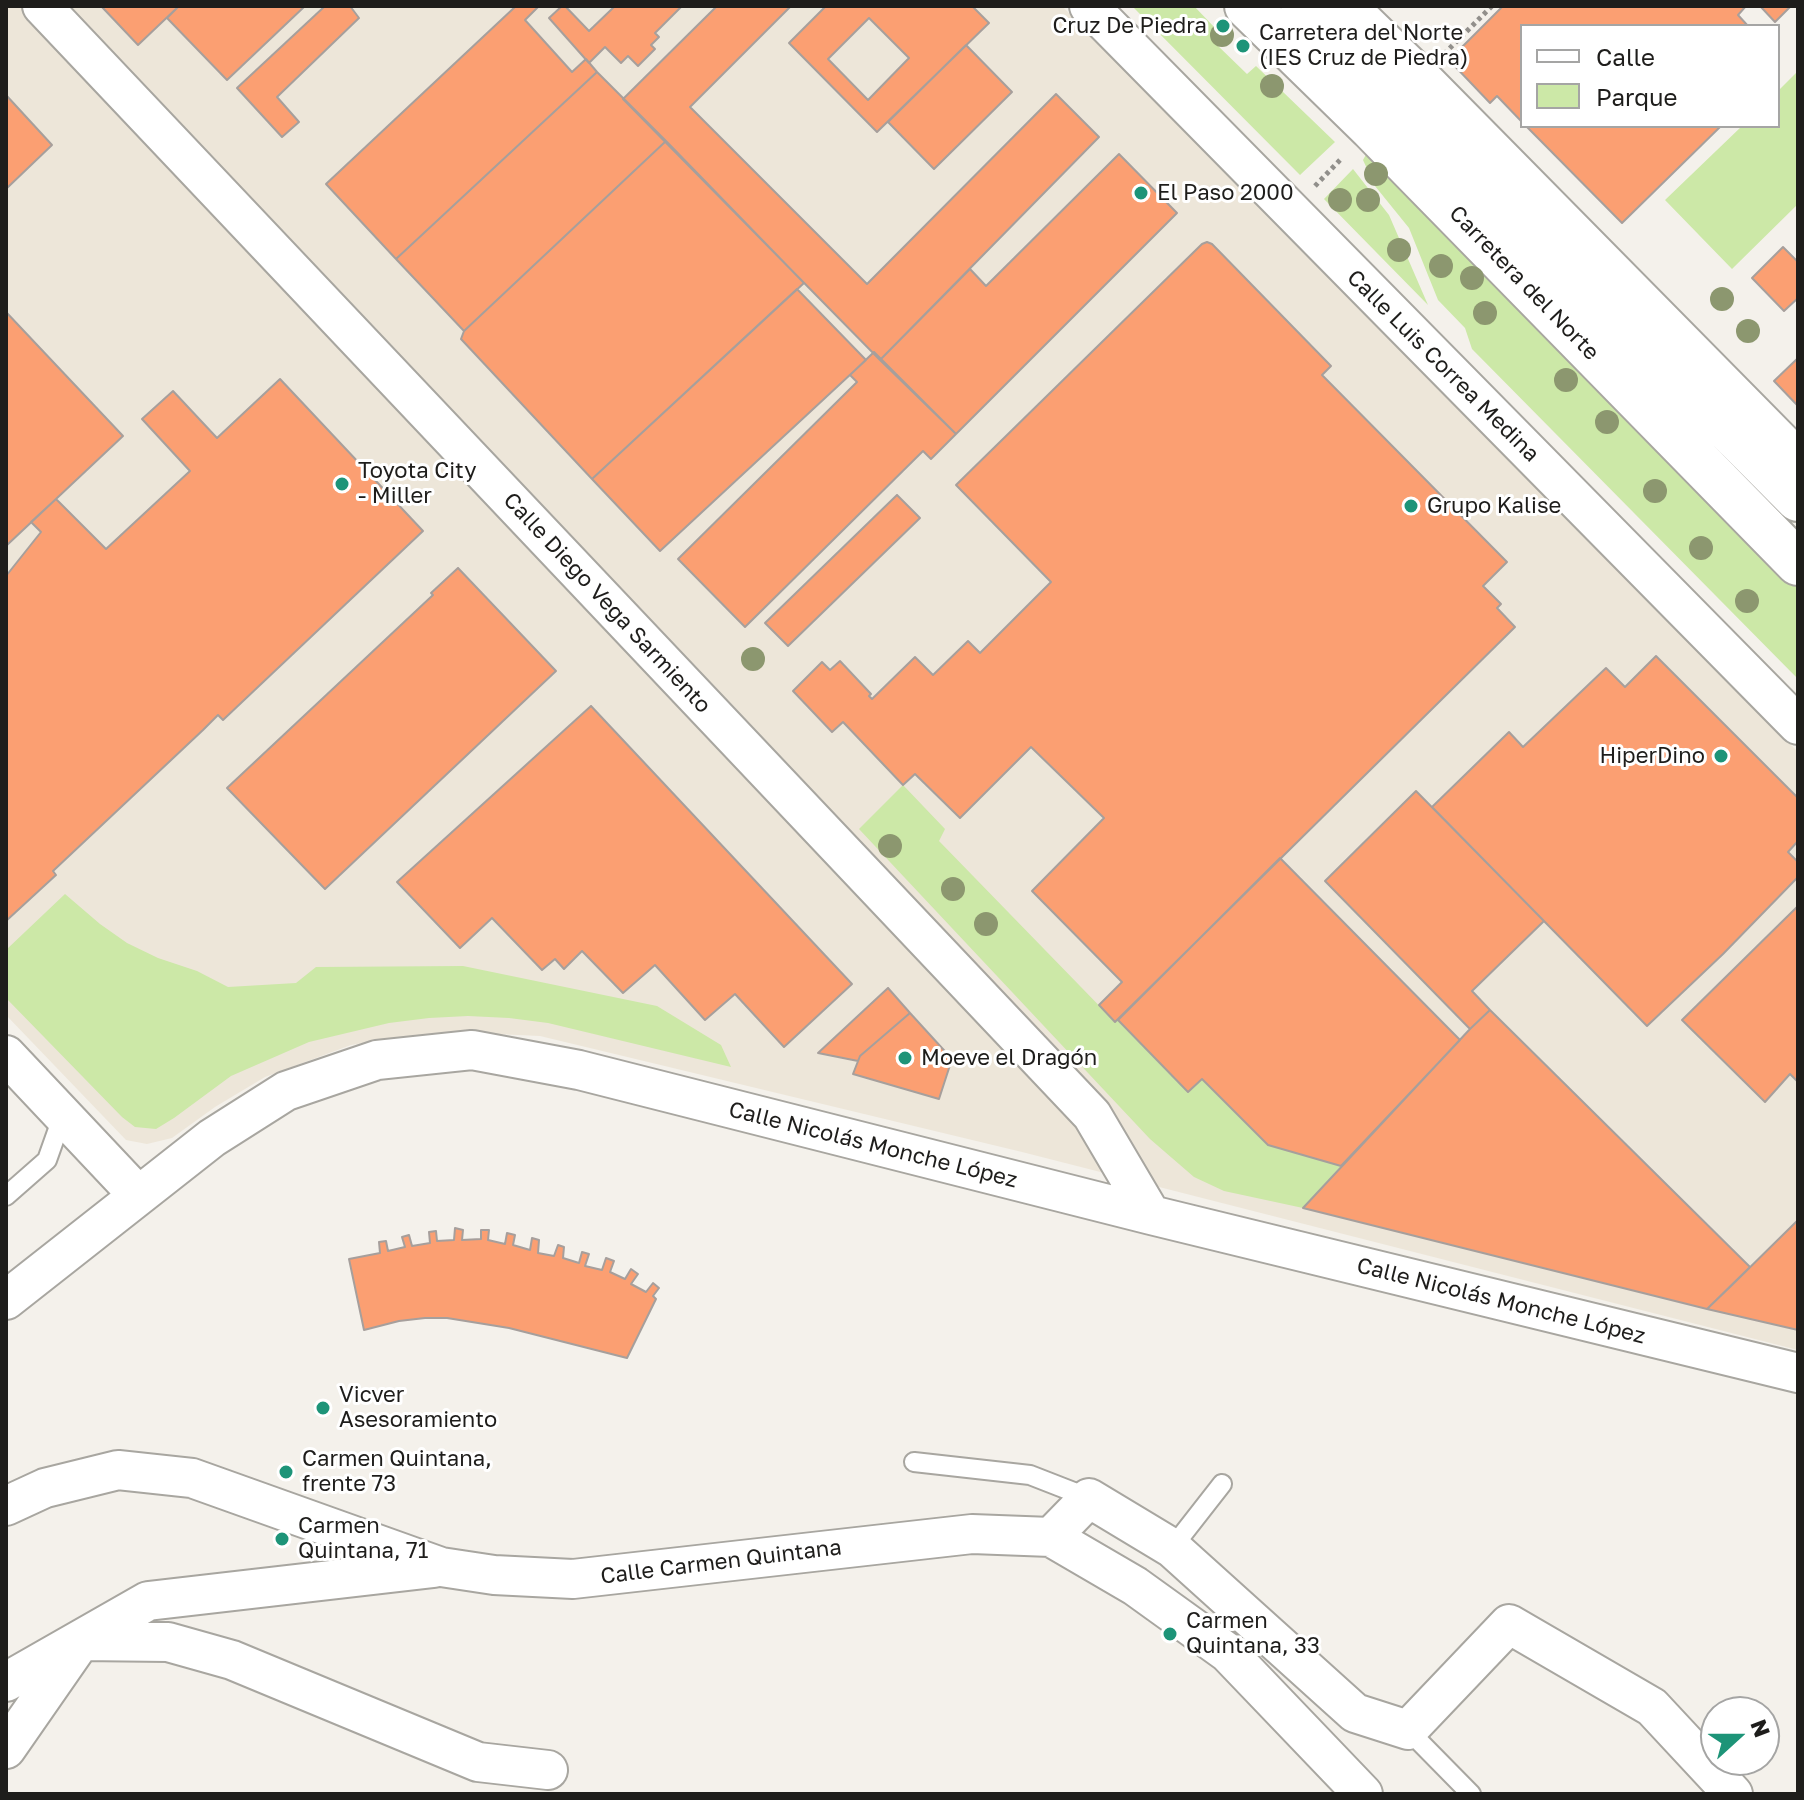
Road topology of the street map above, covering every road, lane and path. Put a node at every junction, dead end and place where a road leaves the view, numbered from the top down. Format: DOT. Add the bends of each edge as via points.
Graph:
graph roads {
  1 [pos="42,6"];
  2 [pos="1089,6"];
  3 [pos="1247,6"];
  4 [pos="1303,6"];
  5 [pos="1348,6"];
  6 [pos="1492,6"];
  7 [pos="1421,77"];
  8 [pos="1341,159"];
  9 [pos="1312,189"];
  10 [pos="1798,459"];
  11 [pos="1798,499"];
  12 [pos="1798,563"];
  13 [pos="1798,725"];
  14 [pos="6,1055"];
  15 [pos="63,1115"];
  16 [pos="138,1195"];
  17 [pos="6,1196"];
  18 [pos="1151,1215"];
  19 [pos="6,1300"];
  20 [pos="1798,1373"];
  21 [pos="914,1462"];
  22 [pos="1222,1484"];
  23 [pos="1089,1498"];
  24 [pos="6,1506"];
  25 [pos="1051,1537"];
  26 [pos="1172,1548"];
  27 [pos="441,1567"];
  28 [pos="81,1641"];
  29 [pos="6,1682"];
  30 [pos="1408,1730"];
  31 [pos="6,1749"];
  32 [pos="548,1770"];
  33 [pos="1363,1794"];
  34 [pos="1471,1794"];
  35 [pos="1733,1794"];
  1 -- 18 [label="street, Calle Diego Vega Sarmiento" via="1092,1115"];
  2 -- 13 [label="street, Calle Luis Correa Medina"];
  3 -- 12 [label="street, Carretera del Norte"];
  4 -- 11 [label="street, Carretera del Norte"];
  5 -- 7 [label="street"];
  6 -- 7 [label="path"];
  7 -- 10 [label="street"];
  8 -- 9 [label="path"];
  14 -- 15 [label="street"];
  15 -- 16 [label="street"];
  15 -- 17 [label="lane" via="47,1160"];
  16 -- 18 [label="street, Calle Nicolás Monche López" via="212,1138 286,1091 377,1060 472,1050 579,1070"];
  16 -- 19 [label="street, Calle Nicolás Monche López"];
  18 -- 20 [label="street, Calle Nicolás Monche López"];
  21 -- 23 [label="lane" via="1030,1475"];
  22 -- 26 [label="lane"];
  23 -- 25 [label="street"];
  23 -- 26 [label="street"];
  24 -- 27 [label="street, Calle Carmen Quintana" via="45,1488 118,1470 192,1478"];
  25 -- 27 [label="street, Calle Carmen Quintana" via="972,1534 573,1579"];
  25 -- 33 [label="street, Calle Carmen Quintana" via="1135,1586 1228,1653"];
  26 -- 30 [label="street" via="1355,1713"];
  27 -- 28 [label="street" via="148,1601"];
  28 -- 29 [label="street"];
  28 -- 31 [label="street"];
  28 -- 32 [label="street" via="168,1642 232,1660 478,1762"];
  30 -- 34 [label="lane"];
  30 -- 35 [label="street" via="1509,1624 1652,1707"];
}
